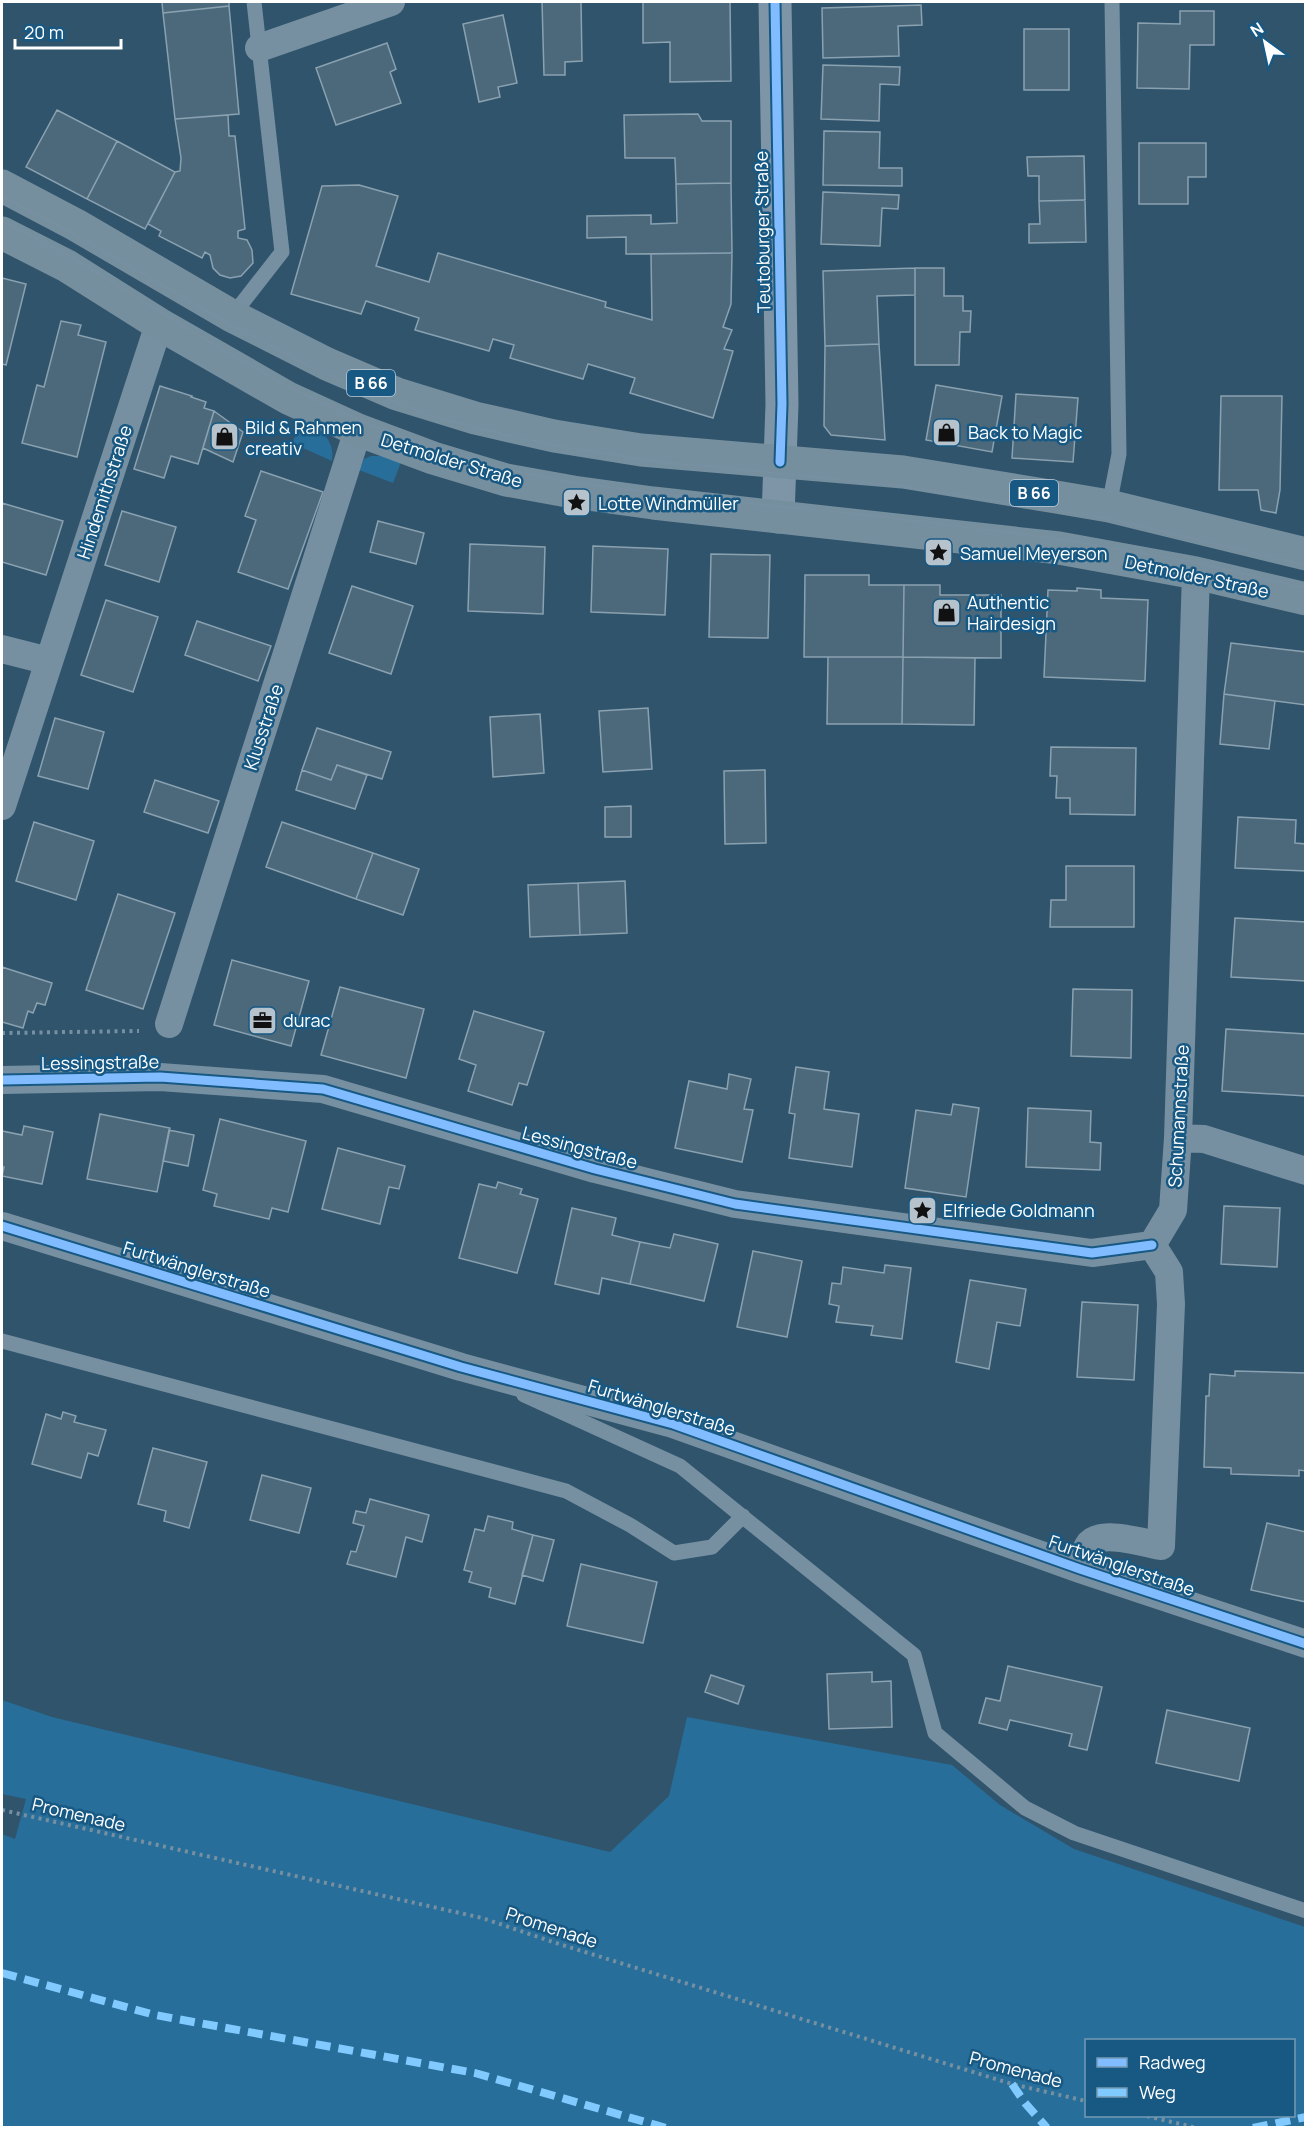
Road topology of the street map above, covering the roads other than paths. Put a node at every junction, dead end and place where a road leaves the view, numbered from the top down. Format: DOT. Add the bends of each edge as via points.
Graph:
graph roads {
  1 [pos="254,2"];
  2 [pos="391,2"];
  3 [pos="775,2"];
  4 [pos="1112,2"];
  5 [pos="259,48"];
  6 [pos="2,186"];
  7 [pos="2,232"];
  8 [pos="232,316"];
  9 [pos="159,324"];
  10 [pos="358,430"];
  11 [pos="780,462"];
  12 [pos="1109,506"];
  13 [pos="778,517"];
  14 [pos="1305,554"];
  15 [pos="1196,573"];
  16 [pos="1305,599"];
  17 [pos="2,649"];
  18 [pos="49,661"];
  19 [pos="2,806"];
  20 [pos="169,1024"];
  21 [pos="2,1080"];
  22 [pos="1178,1138"];
  23 [pos="1305,1171"];
  24 [pos="2,1226"];
  25 [pos="1152,1245"];
  26 [pos="2,1341"];
  27 [pos="461,1367"];
  28 [pos="744,1516"];
  29 [pos="1080,1569"];
  30 [pos="1305,1644"];
  31 [pos="1305,1911"];
  1 -- 5 [label="lane"];
  2 -- 5 [label="street"];
  3 -- 11 [label="street, Teutoburger Straße"];
  4 -- 12 [label="lane" via="1119,454"];
  5 -- 8 [label="lane" via="282,252"];
  6 -- 8 [label="main road, B 66"];
  7 -- 9 [label="main road, Detmolder Straße / B 66" via="67,266"];
  8 -- 11 [label="main road, B 66" via="397,394 475,418 641,450"];
  9 -- 10 [label="main road, Detmolder Straße / B 66" via="288,398"];
  9 -- 18 [label="street, Hindemithstraße"];
  10 -- 13 [label="main road, Detmolder Straße / B 66" via="506,480"];
  10 -- 20 [label="street, Klusstraße"];
  11 -- 12 [label="main road, B 66" via="903,472"];
  11 -- 13 [label="street, Teutoburger Straße"];
  12 -- 14 [label="main road, B 66"];
  13 -- 15 [label="main road, Detmolder Straße / B 66" via="1059,548"];
  15 -- 16 [label="main road, Detmolder Straße / B 66"];
  15 -- 22 [label="street, Schumannstraße"];
  17 -- 18 [label="street"];
  18 -- 19 [label="street, Hindemithstraße"];
  21 -- 25 [label="street, Lessingstraße" via="160,1077 323,1089 595,1169 735,1204 1092,1253"];
  22 -- 23 [label="street" via="1204,1138"];
  22 -- 25 [label="street, Schumannstraße" via="1173,1210"];
  24 -- 27 [label="street, Furtwänglerstraße"];
  25 -- 29 [label="street" via="1169,1272 1171,1304 1161,1546 1108,1536 1096,1538 1089,1544"];
  26 -- 28 [label="lane" via="566,1491 674,1553 712,1547"];
  27 -- 28 [label="lane, Furtwänglerstraße" via="680,1466"];
  27 -- 29 [label="street, Furtwänglerstraße" via="673,1424"];
  28 -- 31 [label="lane, Furtwänglerstraße" via="914,1655 935,1733 1025,1808 1074,1833"];
  29 -- 30 [label="street, Furtwänglerstraße"];
}
